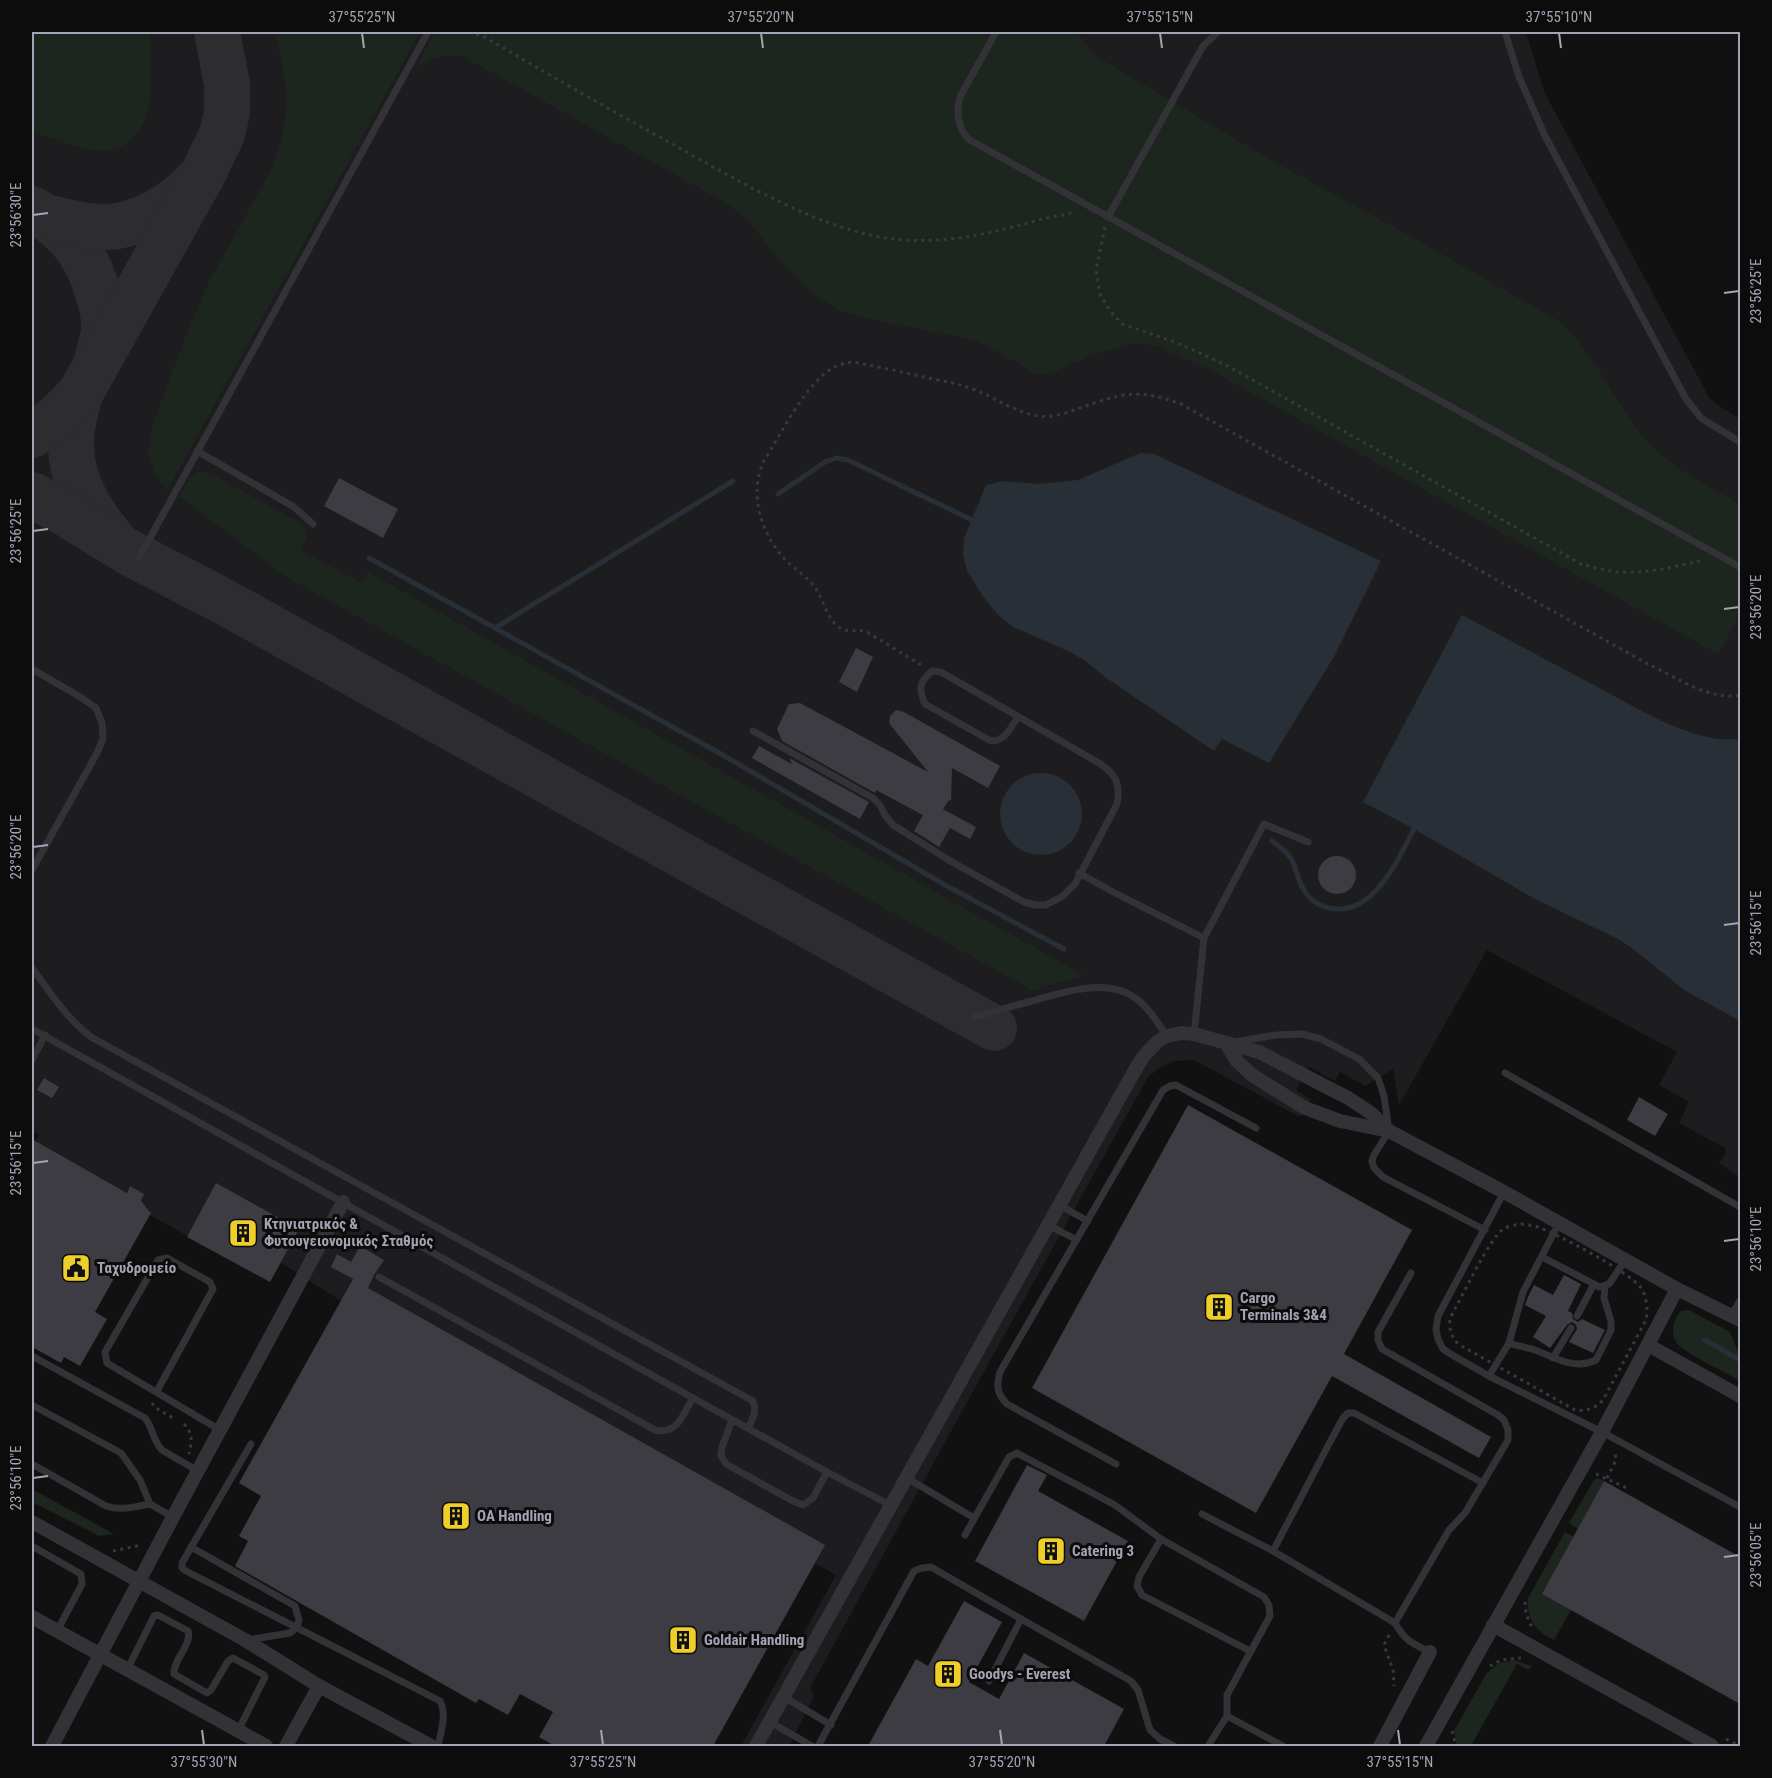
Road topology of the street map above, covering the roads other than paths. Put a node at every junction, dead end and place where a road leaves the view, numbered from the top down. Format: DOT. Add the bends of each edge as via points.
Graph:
graph roads {
  1 [pos="428,32"];
  2 [pos="996,32"];
  3 [pos="1218,32"];
  4 [pos="1505,32"];
  5 [pos="1108,217"];
  6 [pos="1740,442"];
  7 [pos="197,451"];
  8 [pos="313,524"];
  9 [pos="139,558"];
  10 [pos="1740,567"];
  11 [pos="32,669"];
  12 [pos="1018,717"];
  13 [pos="753,731"];
  14 [pos="1308,842"];
  15 [pos="32,870"];
  16 [pos="1079,873"];
  17 [pos="1204,938"];
  18 [pos="32,968"];
  19 [pos="974,1017"];
  20 [pos="32,1029"];
  21 [pos="1194,1034"];
  22 [pos="45,1035"];
  23 [pos="1167,1036"];
  24 [pos="1226,1043"];
  25 [pos="32,1060"];
  26 [pos="1505,1073"];
  27 [pos="1256,1128"];
  28 [pos="1389,1131"];
  29 [pos="1504,1192"];
  30 [pos="344,1202"];
  31 [pos="1059,1205"];
  32 [pos="1740,1206"];
  33 [pos="1088,1221"];
  34 [pos="1048,1225"];
  35 [pos="1556,1229"];
  36 [pos="1485,1230"];
  37 [pos="1077,1240"];
  38 [pos="1542,1257"];
  39 [pos="1623,1264"];
  40 [pos="1411,1273"];
  41 [pos="379,1277"];
  42 [pos="1594,1284"];
  43 [pos="1605,1287"];
  44 [pos="1677,1289"];
  45 [pos="1740,1301"];
  46 [pos="1577,1316"];
  47 [pos="1736,1318"];
  48 [pos="1570,1328"];
  49 [pos="1509,1343"];
  50 [pos="1648,1345"];
  51 [pos="32,1356"];
  52 [pos="1553,1358"];
  53 [pos="1490,1376"];
  54 [pos="157,1391"];
  55 [pos="1740,1396"];
  56 [pos="693,1398"];
  57 [pos="32,1405"];
  58 [pos="732,1420"];
  59 [pos="748,1428"];
  60 [pos="220,1430"];
  61 [pos="1602,1432"];
  62 [pos="251,1444"];
  63 [pos="32,1464"];
  64 [pos="1116,1464"];
  65 [pos="192,1467"];
  66 [pos="827,1472"];
  67 [pos="907,1479"];
  68 [pos="1483,1483"];
  69 [pos="150,1504"];
  70 [pos="892,1506"];
  71 [pos="1740,1507"];
  72 [pos="1202,1514"];
  73 [pos="173,1516"];
  74 [pos="974,1518"];
  75 [pos="32,1522"];
  76 [pos="964,1535"];
  77 [pos="1161,1539"];
  78 [pos="32,1546"];
  79 [pos="191,1547"];
  80 [pos="1272,1551"];
  81 [pos="140,1582"];
  82 [pos="32,1617"];
  83 [pos="1021,1619"];
  84 [pos="1395,1623"];
  85 [pos="1493,1625"];
  86 [pos="297,1627"];
  87 [pos="57,1631"];
  88 [pos="246,1640"];
  89 [pos="1250,1651"];
  90 [pos="1430,1652"];
  91 [pos="101,1656"];
  92 [pos="127,1670"];
  93 [pos="989,1681"];
  94 [pos="319,1686"];
  95 [pos="784,1697"];
  96 [pos="1227,1716"];
  97 [pos="770,1722"];
  98 [pos="831,1725"];
  99 [pos="238,1731"];
  100 [pos="1715,1741"];
  101 [pos="52,1744"];
  102 [pos="266,1746"];
  103 [pos="286,1746"];
  104 [pos="431,1746"];
  105 [pos="438,1746"];
  106 [pos="756,1746"];
  107 [pos="812,1746"];
  108 [pos="818,1746"];
  109 [pos="1172,1746"];
  110 [pos="1208,1746"];
  111 [pos="1283,1746"];
  112 [pos="1380,1746"];
  113 [pos="1426,1746"];
  1 -- 7 [label="lane"];
  2 -- 5 [label="lane" via="960,97 957,116 963,132 976,144"];
  3 -- 5 [label="lane" via="1203,46"];
  4 -- 6 [label="lane" via="1519,77 1545,136 1683,393 1701,418"];
  5 -- 10 [label="lane"];
  7 -- 8 [label="lane" via="294,507"];
  7 -- 9 [label="lane"];
  11 -- 15 [label="lane" via="96,708 103,739"];
  12 -- 12 [label="lane" via="941,672 932,671 924,678 921,694 926,704 991,741 1004,738"];
  12 -- 16 [label="lane" via="1107,769 1118,784 1117,804"];
  13 -- 16 [label="lane" via="873,798 893,825 1024,902 1055,902 1075,884"];
  14 -- 17 [label="lane" via="1264,825"];
  16 -- 17 [label="lane"];
  17 -- 21 [label="lane"];
  18 -- 59 [label="lane" via="79,1028 92,1037 753,1401 754,1416"];
  19 -- 23 [label="lane" via="1073,990 1109,988 1137,999"];
  20 -- 22 [label="lane"];
  21 -- 23 [label="street"];
  21 -- 24 [label="street"];
  22 -- 25 [label="lane"];
  22 -- 30 [label="lane"];
  23 -- 31 [label="street" via="1143,1057"];
  24 -- 28 [label="street" via="1259,1052 1328,1087 1371,1113"];
  24 -- 28 [label="street" via="1252,1075 1305,1108 1340,1121"];
  24 -- 28 [label="lane" via="1302,1034 1320,1038 1359,1059 1378,1078"];
  26 -- 32 [label="lane"];
  27 -- 33 [label="lane" via="1176,1085 1170,1086 1164,1090"];
  28 -- 29 [label="street"];
  28 -- 36 [label="lane" via="1374,1155 1374,1168 1383,1177"];
  29 -- 35 [label="street"];
  29 -- 36 [label="lane"];
  30 -- 56 [label="lane"];
  30 -- 60 [label="street"];
  31 -- 33 [label="lane"];
  31 -- 34 [label="street"];
  33 -- 37 [label="lane"];
  34 -- 37 [label="lane"];
  34 -- 67 [label="street"];
  35 -- 38 [label="lane"];
  35 -- 39 [label="street"];
  36 -- 53 [label="lane" via="1438,1316 1436,1329 1443,1349"];
  37 -- 64 [label="lane" via="1000,1372 997,1390 1007,1404"];
  38 -- 42 [label="lane"];
  38 -- 49 [label="lane" via="1523,1292"];
  39 -- 43 [label="lane"];
  39 -- 44 [label="street"];
  40 -- 68 [label="lane" via="1378,1332 1378,1340 1382,1349 1504,1420 1508,1440"];
  41 -- 56 [label="lane" via="656,1430 670,1431 676,1426"];
  42 -- 43 [label="lane"];
  42 -- 46 [label="lane"];
  43 -- 52 [label="lane" via="1611,1330 1596,1360 1583,1365"];
  44 -- 47 [label="street"];
  44 -- 50 [label="street"];
  45 -- 47 [label="lane"];
  48 -- 52 [label="lane"];
  49 -- 52 [label="lane"];
  49 -- 53 [label="lane"];
  50 -- 55 [label="street"];
  50 -- 61 [label="street"];
  51 -- 65 [label="lane" via="145,1418 157,1445"];
  53 -- 61 [label="lane"];
  54 -- 54 [label="lane" via="213,1289 210,1282 167,1258 159,1260 105,1352 107,1363"];
  54 -- 60 [label="lane"];
  56 -- 58 [label="lane"];
  57 -- 69 [label="lane" via="121,1453 140,1480"];
  58 -- 59 [label="lane"];
  58 -- 66 [label="lane" via="722,1447 721,1456 726,1464 793,1501 803,1505 813,1498"];
  59 -- 66 [label="lane"];
  60 -- 65 [label="street"];
  61 -- 71 [label="lane"];
  61 -- 85 [label="street"];
  62 -- 79 [label="lane"];
  63 -- 69 [label="lane" via="106,1506 125,1509"];
  65 -- 73 [label="street"];
  66 -- 70 [label="lane"];
  67 -- 70 [label="street"];
  67 -- 74 [label="lane"];
  68 -- 80 [label="lane" via="1348,1413"];
  68 -- 84 [label="lane" via="1449,1530"];
  69 -- 73 [label="lane"];
  70 -- 95 [label="street"];
  72 -- 80 [label="lane"];
  73 -- 81 [label="street"];
  74 -- 76 [label="lane"];
  74 -- 77 [label="lane" via="1009,1457 1017,1453 1115,1505"];
  75 -- 81 [label="street"];
  77 -- 89 [label="lane" via="1264,1597 1270,1616"];
  77 -- 89 [label="lane" via="1139,1577 1137,1586 1142,1595"];
  78 -- 87 [label="lane" via="81,1574 82,1584"];
  79 -- 86 [label="lane" via="296,1606 300,1620"];
  79 -- 86 [label="lane" via="182,1568"];
  80 -- 84 [label="lane"];
  81 -- 88 [label="street"];
  81 -- 91 [label="street"];
  82 -- 87 [label="street"];
  83 -- 93 [label="lane"];
  83 -- 98 [label="lane" via="931,1567 914,1571"];
  83 -- 109 [label="lane" via="1131,1681 1138,1690 1150,1730"];
  84 -- 90 [label="lane" via="1403,1636"];
  85 -- 100 [label="street"];
  85 -- 113 [label="street"];
  86 -- 88 [label="lane" via="290,1633"];
  86 -- 105 [label="lane" via="440,1701 444,1718"];
  87 -- 91 [label="street"];
  88 -- 94 [label="street"];
  89 -- 96 [label="lane" via="1227,1695"];
  90 -- 112 [label="street"];
  91 -- 92 [label="street"];
  91 -- 101 [label="street"];
  92 -- 99 [label="street"];
  92 -- 99 [label="lane" via="154,1616 188,1631 189,1639 174,1674 207,1693 233,1658 265,1677"];
  94 -- 103 [label="street"];
  94 -- 104 [label="street"];
  95 -- 97 [label="street"];
  95 -- 98 [label="lane"];
  96 -- 110 [label="lane"];
  96 -- 111 [label="lane"];
  97 -- 106 [label="street"];
  97 -- 107 [label="lane"];
  98 -- 108 [label="lane"];
  99 -- 102 [label="street"];
}
